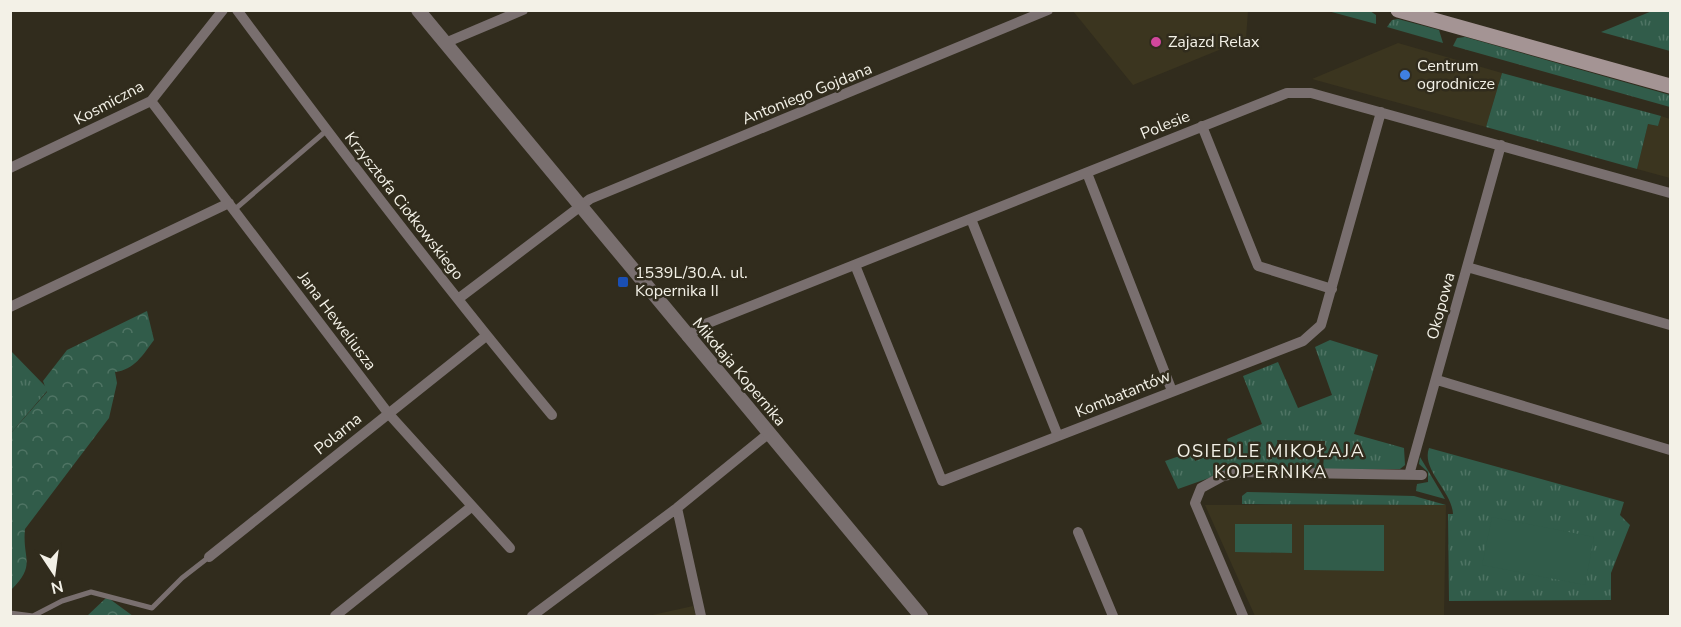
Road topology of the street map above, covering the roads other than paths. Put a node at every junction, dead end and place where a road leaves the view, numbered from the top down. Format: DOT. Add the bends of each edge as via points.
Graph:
graph roads {
  1 [pos="223,10"];
  2 [pos="237,10"];
  3 [pos="418,10"];
  4 [pos="523,10"];
  5 [pos="1048,10"];
  6 [pos="1398,10"];
  7 [pos="446,43"];
  8 [pos="1671,86"];
  9 [pos="151,101"];
  10 [pos="1381,112"];
  11 [pos="1202,126"];
  12 [pos="326,131"];
  13 [pos="1501,145"];
  14 [pos="10,168"];
  15 [pos="1086,173"];
  16 [pos="1671,193"];
  17 [pos="231,206"];
  18 [pos="580,207"];
  19 [pos="971,219"];
  20 [pos="855,265"];
  21 [pos="1467,267"];
  22 [pos="1332,289"];
  23 [pos="458,299"];
  24 [pos="10,308"];
  25 [pos="1671,325"];
  26 [pos="486,336"];
  27 [pos="687,337"];
  28 [pos="1437,380"];
  29 [pos="1172,391"];
  30 [pos="388,413"];
  31 [pos="552,415"];
  32 [pos="770,433"];
  33 [pos="1058,436"];
  34 [pos="1671,450"];
  35 [pos="1409,475"];
  36 [pos="1422,475"];
  37 [pos="471,507"];
  38 [pos="677,508"];
  39 [pos="1078,532"];
  40 [pos="510,548"];
  41 [pos="209,558"];
  42 [pos="10,613"];
  43 [pos="335,616"];
  44 [pos="532,616"];
  45 [pos="700,616"];
  46 [pos="921,616"];
  47 [pos="1113,616"];
  48 [pos="1243,616"];
  1 -- 9 [label="street, Kosmiczna"];
  2 -- 12 [label="street, Krzysztofa Ciołkowskiego"];
  3 -- 7 [label="street, Mikołaja Kopernika"];
  4 -- 7 [label="street"];
  5 -- 18 [label="street, Antoniego Gojdana" via="590,199"];
  6 -- 8 [label="main road"];
  7 -- 18 [label="street, Mikołaja Kopernika"];
  9 -- 14 [label="street, Kosmiczna"];
  9 -- 17 [label="street, Jana Heweliusza"];
  10 -- 11 [label="street, Polesie" via="1311,93 1294,93"];
  10 -- 13 [label="street, Polesie"];
  10 -- 22 [label="street, Kombatantów"];
  11 -- 15 [label="street, Polesie"];
  11 -- 22 [label="street" via="1258,266"];
  12 -- 17 [label="lane"];
  12 -- 23 [label="street, Krzysztofa Ciołkowskiego"];
  13 -- 16 [label="street, Polesie"];
  13 -- 21 [label="street, Okopowa"];
  15 -- 19 [label="street, Polesie"];
  15 -- 29 [label="street"];
  17 -- 24 [label="street"];
  17 -- 30 [label="street, Jana Heweliusza"];
  18 -- 23 [label="street"];
  18 -- 27 [label="street, Mikołaja Kopernika"];
  19 -- 20 [label="street, Polesie"];
  19 -- 33 [label="street"];
  20 -- 27 [label="street, Polesie" via="704,325"];
  20 -- 33 [label="street, Kombatantów" via="942,481"];
  21 -- 25 [label="street"];
  21 -- 28 [label="street, Okopowa"];
  22 -- 29 [label="street, Kombatantów" via="1321,325 1303,341"];
  23 -- 26 [label="street, Krzysztofa Ciołkowskiego"];
  26 -- 30 [label="street, Polarna"];
  26 -- 31 [label="street, Krzysztofa Ciołkowskiego"];
  27 -- 32 [label="street, Mikołaja Kopernika"];
  28 -- 34 [label="street"];
  28 -- 35 [label="street, Okopowa"];
  29 -- 33 [label="street, Kombatantów"];
  30 -- 37 [label="street, Jana Heweliusza"];
  30 -- 41 [label="street, Polarna"];
  32 -- 38 [label="street"];
  32 -- 46 [label="street, Mikołaja Kopernika"];
  35 -- 36 [label="street"];
  35 -- 48 [label="street" via="1233,473 1208,483 1197,494 1195,503"];
  37 -- 40 [label="street, Jana Heweliusza"];
  37 -- 43 [label="street"];
  38 -- 44 [label="street"];
  38 -- 45 [label="street"];
  39 -- 47 [label="street"];
  41 -- 42 [label="lane" via="152,608 91,592 33,616"];
}
